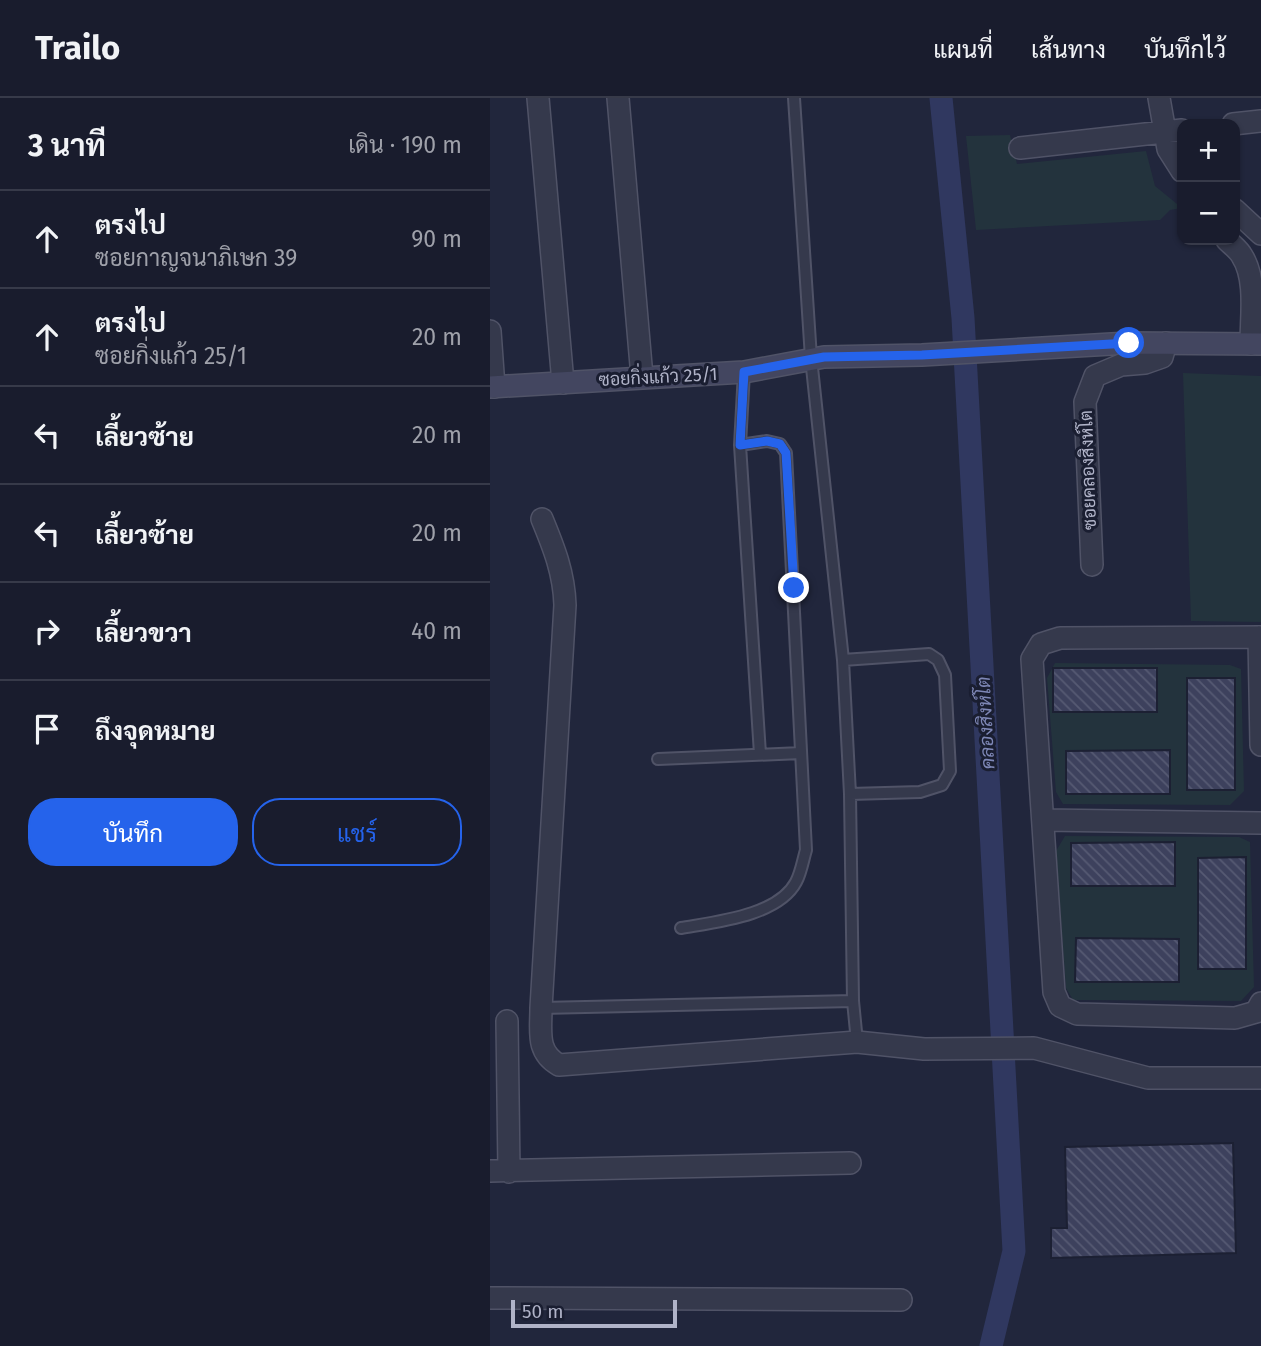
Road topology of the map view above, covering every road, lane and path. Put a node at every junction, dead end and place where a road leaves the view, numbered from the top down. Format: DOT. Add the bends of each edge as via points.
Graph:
graph roads {
  1 [pos="538,98"];
  2 [pos="618,98"];
  3 [pos="794,98"];
  4 [pos="1159,98"];
  5 [pos="1261,121"];
  6 [pos="1240,123"];
  7 [pos="1173,131"];
  8 [pos="1020,148"];
  9 [pos="1177,164"];
  10 [pos="1240,215"];
  11 [pos="1261,234"];
  12 [pos="1232,245"];
  13 [pos="1256,297"];
  14 [pos="490,331"];
  15 [pos="1166,343"];
  16 [pos="1256,344"];
  17 [pos="818,358"];
  18 [pos="744,372"];
  19 [pos="642,377"];
  20 [pos="564,383"];
  21 [pos="492,387"];
  22 [pos="740,445"];
  23 [pos="542,519"];
  24 [pos="1092,565"];
  25 [pos="1260,637"];
  26 [pos="843,660"];
  27 [pos="1261,745"];
  28 [pos="801,753"];
  29 [pos="760,754"];
  30 [pos="658,759"];
  31 [pos="849,794"];
  32 [pos="1043,820"];
  33 [pos="1261,823"];
  34 [pos="681,928"];
  35 [pos="853,1000"];
  36 [pos="1261,1003"];
  37 [pos="541,1008"];
  38 [pos="507,1021"];
  39 [pos="857,1042"];
  40 [pos="1261,1078"];
  41 [pos="849,1163"];
  42 [pos="500,1172"];
  43 [pos="490,1298"];
  44 [pos="901,1300"];
  1 -- 20 [label="street"];
  2 -- 19 [label="street"];
  3 -- 17 [label="lane"];
  4 -- 7 [label="street"];
  5 -- 6 [label="street"];
  7 -- 8 [label="street"];
  7 -- 9 [label="street" via="1168,149"];
  10 -- 11 [label="street"];
  12 -- 13 [label="street" via="1242,254"];
  13 -- 16 [label="street"];
  14 -- 21 [label="street"];
  15 -- 16 [label="street, ซอยกิ่งแก้ว 25/1"];
  15 -- 17 [label="street, ซอยกิ่งแก้ว 25/1"];
  15 -- 24 [label="street, ซอยคลองสิงห์โต" via="1161,356 1095,376 1085,402"];
  17 -- 18 [label="street, ซอยกิ่งแก้ว 25/1"];
  17 -- 26 [label="lane"];
  18 -- 19 [label="street, ซอยกิ่งแก้ว 25/1"];
  18 -- 22 [label="lane"];
  19 -- 20 [label="street, ซอยกิ่งแก้ว 25/1"];
  20 -- 21 [label="street, ซอยกิ่งแก้ว 25/1"];
  22 -- 28 [label="lane" via="767,441 780,444 786,453"];
  22 -- 29 [label="lane"];
  23 -- 37 [label="street" via="565,582 565,605"];
  25 -- 27 [label="street"];
  25 -- 32 [label="street" via="1060,638 1041,644 1032,659"];
  26 -- 31 [label="lane"];
  26 -- 31 [label="lane" via="929,654 938,660 945,675 950,771 942,785 920,792"];
  28 -- 29 [label="lane"];
  28 -- 34 [label="lane" via="806,850 796,883 781,899 761,910"];
  29 -- 30 [label="lane"];
  31 -- 35 [label="lane"];
  32 -- 33 [label="street"];
  32 -- 36 [label="street" via="1054,992 1060,1006 1077,1014 1235,1018 1256,1012"];
  35 -- 37 [label="lane"];
  35 -- 39 [label="lane"];
  37 -- 39 [label="street" via="542,1048 548,1059 559,1065"];
  38 -- 42 [label="street"];
  39 -- 40 [label="street" via="924,1049 1034,1048 1148,1078"];
  41 -- 42 [label="street"];
  43 -- 44 [label="street"];
}
